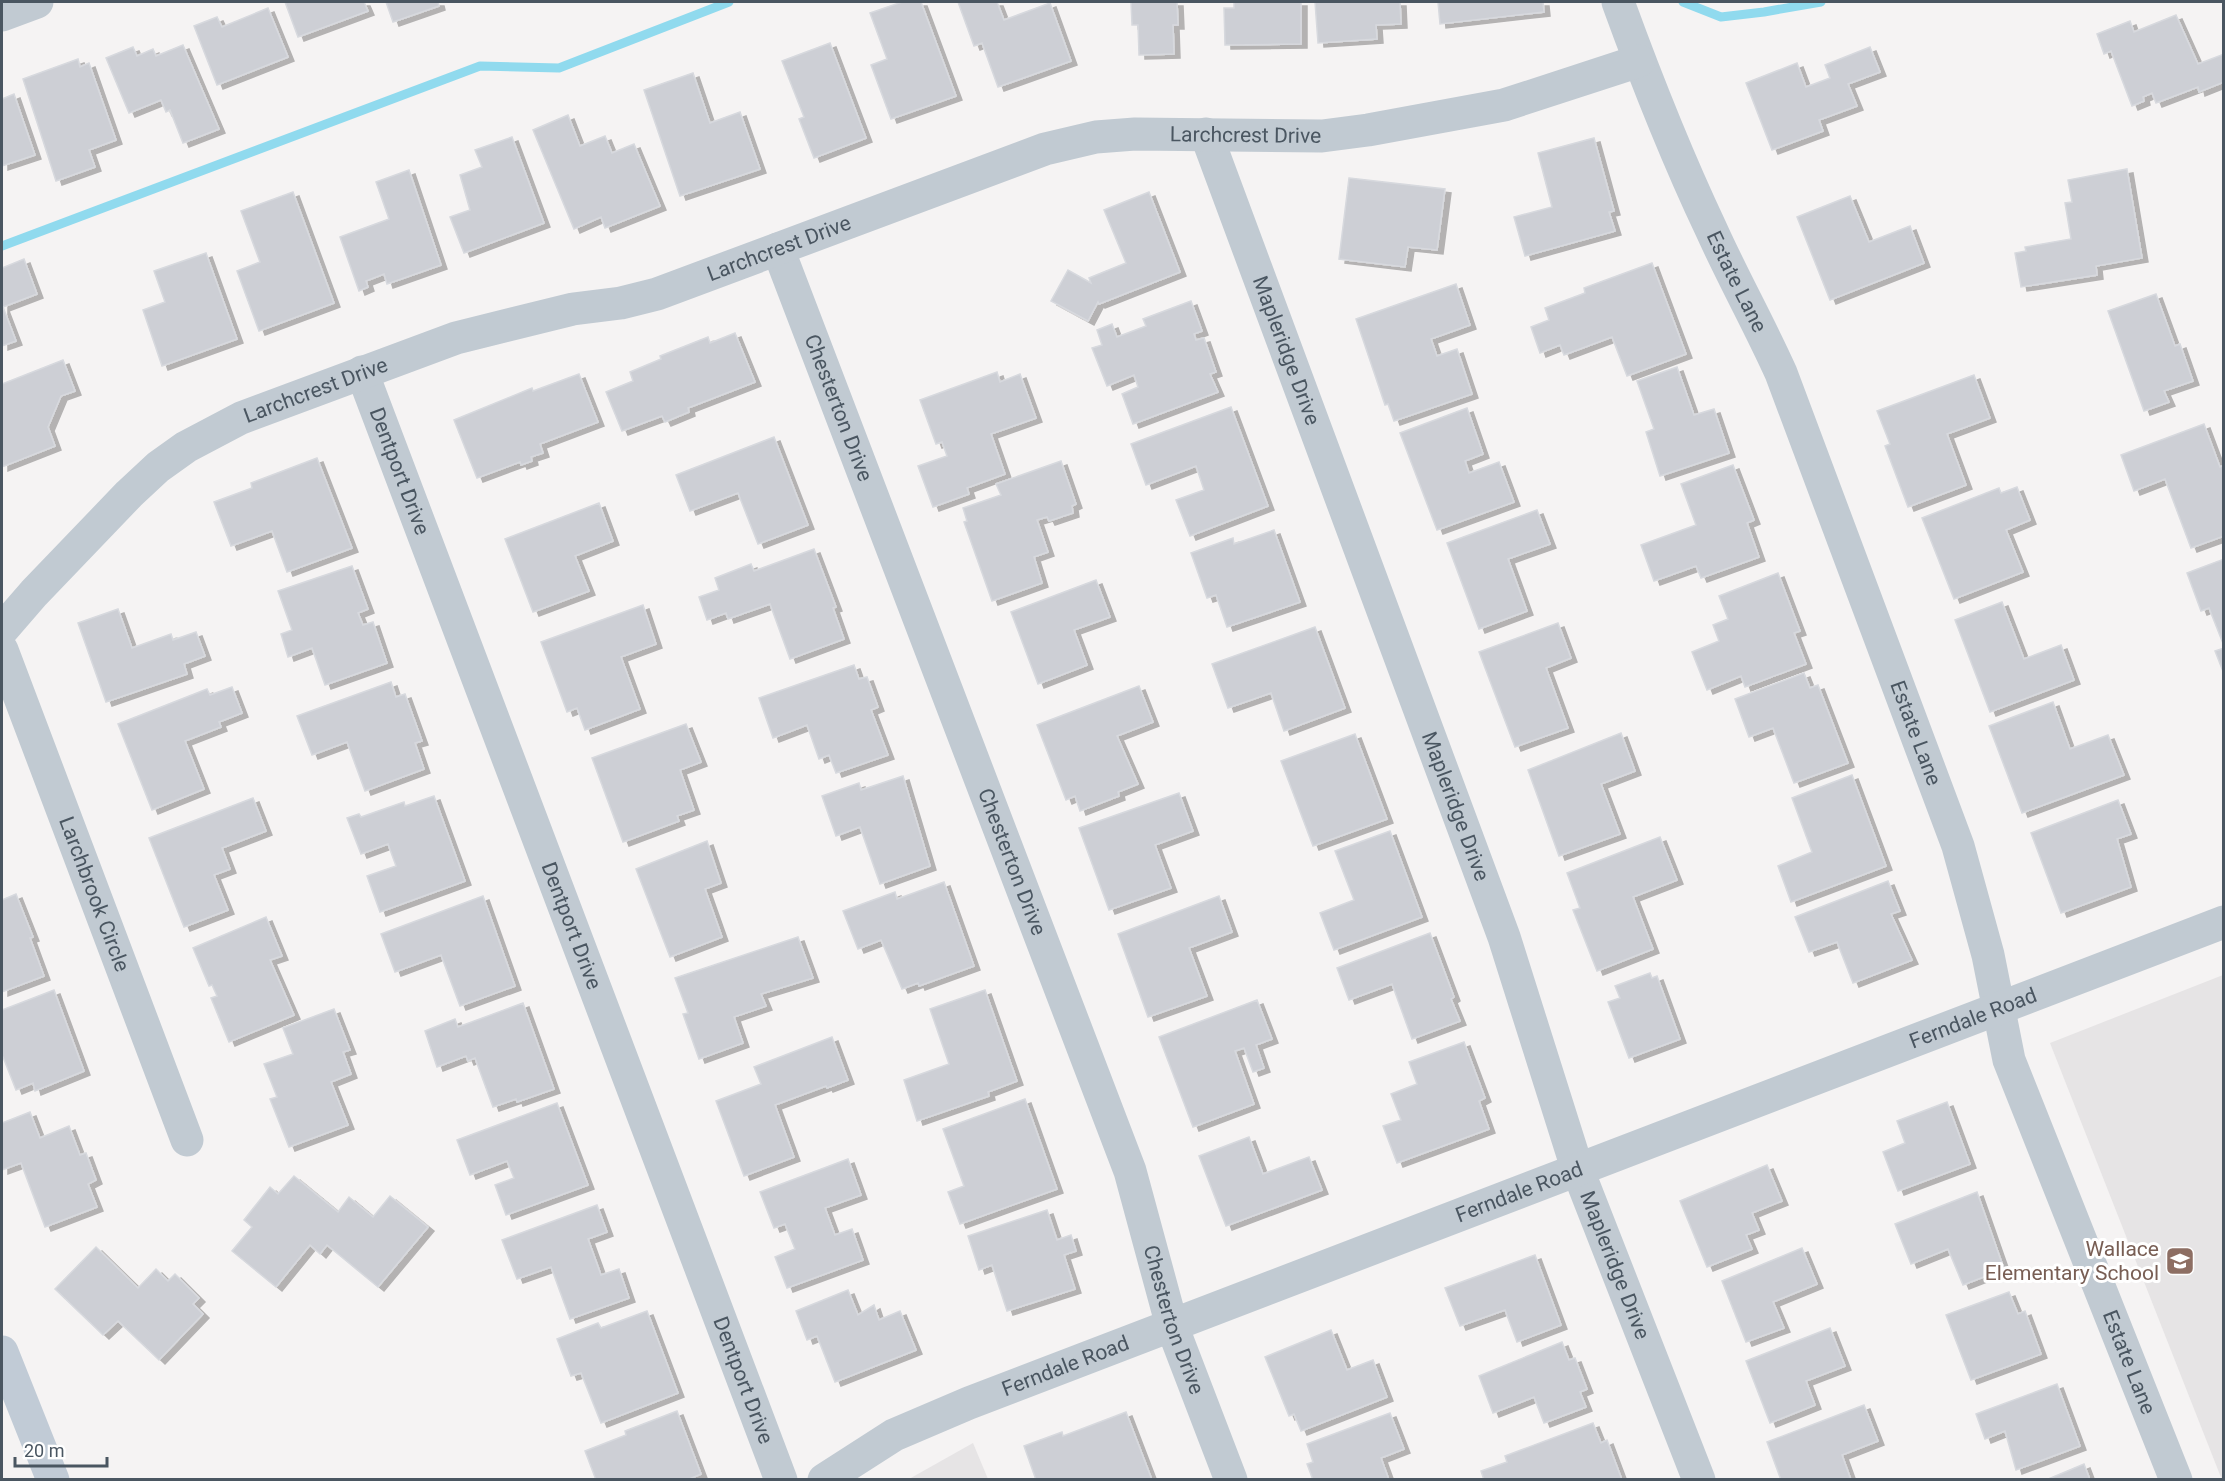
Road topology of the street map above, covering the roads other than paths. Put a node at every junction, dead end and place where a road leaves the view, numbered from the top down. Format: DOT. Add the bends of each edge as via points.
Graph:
graph roads {
  1 [pos="37,2"];
  2 [pos="1618,2"];
  3 [pos="2,15"];
  4 [pos="1639,61"];
  5 [pos="1206,134"];
  6 [pos="778,249"];
  7 [pos="363,372"];
  8 [pos="2,630"];
  9 [pos="2,650"];
  10 [pos="2223,922"];
  11 [pos="1998,1007"];
  12 [pos="187,1140"];
  13 [pos="1577,1168"];
  14 [pos="1172,1326"];
  15 [pos="2,1352"];
  16 [pos="53,1479"];
  17 [pos="781,1479"];
  18 [pos="824,1479"];
  19 [pos="1231,1479"];
  20 [pos="1699,1479"];
  21 [pos="2176,1479"];
  1 -- 3 [label="street"];
  2 -- 4 [label="street, Estate Lane"];
  4 -- 5 [label="street, Larchcrest Drive" via="1504,105 1412,123 1322,136"];
  4 -- 11 [label="street, Estate Lane" via="1692,188 1781,373 1958,846"];
  5 -- 6 [label="street, Larchcrest Drive" via="1096,137 1045,149"];
  5 -- 13 [label="street, Mapleridge Drive" via="1504,937"];
  6 -- 7 [label="street, Larchcrest Drive" via="657,294 487,329"];
  6 -- 14 [label="street, Chesterton Drive" via="1130,1171"];
  7 -- 8 [label="street, Larchcrest Drive" via="241,418 158,467 34,592"];
  7 -- 17 [label="street, Dentport Drive"];
  9 -- 12 [label="street, Larchbrook Circle"];
  10 -- 11 [label="street, Ferndale Road"];
  11 -- 13 [label="street, Ferndale Road"];
  11 -- 21 [label="street, Estate Lane" via="2009,1060"];
  13 -- 14 [label="street, Ferndale Road"];
  13 -- 20 [label="street, Mapleridge Drive"];
  14 -- 18 [label="street, Ferndale Road" via="894,1435"];
  14 -- 19 [label="street, Chesterton Drive"];
  15 -- 16 [label="main road"];
}
